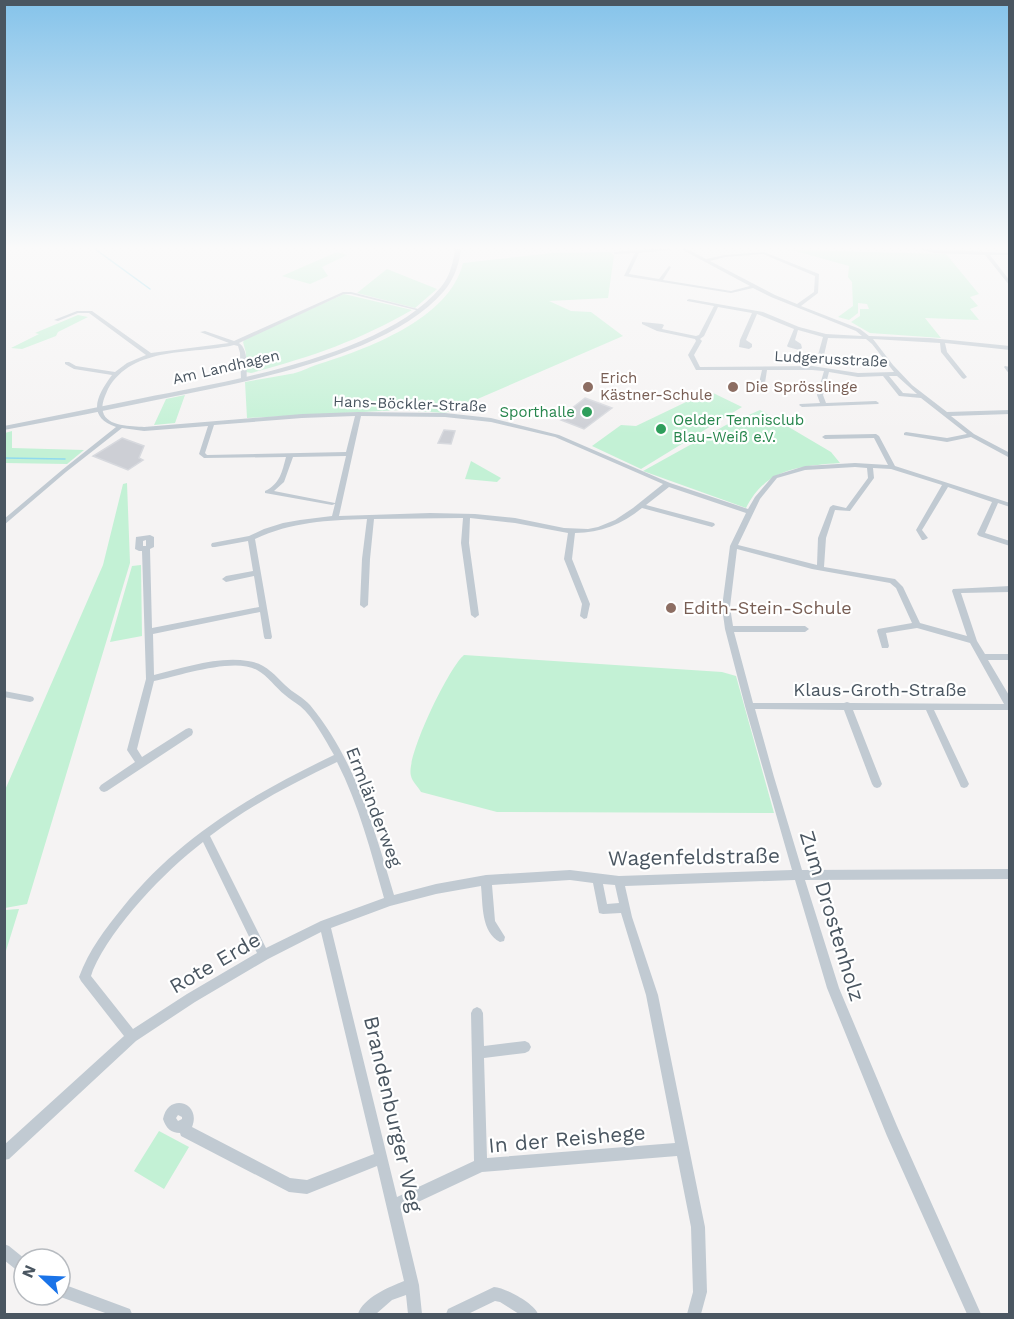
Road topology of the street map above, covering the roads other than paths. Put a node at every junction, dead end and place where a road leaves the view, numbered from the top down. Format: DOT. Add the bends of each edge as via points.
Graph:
graph roads {
  1 [pos="305,311"];
  2 [pos="419,311"];
  3 [pos="714,311"];
  4 [pos="747,311"];
  5 [pos="813,311"];
  6 [pos="755,312"];
  7 [pos="56,320"];
  8 [pos="797,328"];
  9 [pos="659,330"];
  10 [pos="202,333"];
  11 [pos="826,336"];
  12 [pos="868,337"];
  13 [pos="697,338"];
  14 [pos="743,340"];
  15 [pos="792,340"];
  16 [pos="942,341"];
  17 [pos="232,344"];
  18 [pos="1010,348"];
  19 [pos="150,355"];
  20 [pos="821,355"];
  21 [pos="67,363"];
  22 [pos="764,368"];
  23 [pos="827,370"];
  24 [pos="115,374"];
  25 [pos="898,374"];
  26 [pos="885,375"];
  27 [pos="964,377"];
  28 [pos="244,379"];
  29 [pos="766,386"];
  30 [pos="925,396"];
  31 [pos="876,403"];
  32 [pos="802,405"];
  33 [pos="824,405"];
  34 [pos="98,409"];
  35 [pos="1010,412"];
  36 [pos="358,414"];
  37 [pos="947,414"];
  38 [pos="211,424"];
  39 [pos="120,427"];
  40 [pos="4,429"];
  41 [pos="906,434"];
  42 [pos="972,435"];
  43 [pos="825,437"];
  44 [pos="290,454"];
  45 [pos="349,454"];
  46 [pos="1010,456"];
  47 [pos="870,466"];
  48 [pos="892,467"];
  49 [pos="668,484"];
  50 [pos="946,484"];
  51 [pos="996,501"];
  52 [pos="332,503"];
  53 [pos="640,505"];
  54 [pos="1010,505"];
  55 [pos="749,512"];
  56 [pos="467,516"];
  57 [pos="371,517"];
  58 [pos="335,518"];
  59 [pos="4,523"];
  60 [pos="712,525"];
  61 [pos="572,530"];
  62 [pos="251,538"];
  63 [pos="924,538"];
  64 [pos="1010,544"];
  65 [pos="215,545"];
  66 [pos="734,546"];
  67 [pos="146,548"];
  68 [pos="819,568"];
  69 [pos="257,573"];
  70 [pos="226,579"];
  71 [pos="1010,589"];
  72 [pos="364,604"];
  73 [pos="262,609"];
  74 [pos="475,615"];
  75 [pos="584,616"];
  76 [pos="917,625"];
  77 [pos="729,629"];
  78 [pos="805,629"];
  79 [pos="148,632"];
  80 [pos="268,637"];
  81 [pos="973,641"];
  82 [pos="885,646"];
  83 [pos="982,657"];
  84 [pos="1010,657"];
  85 [pos="150,679"];
  86 [pos="4,694"];
  87 [pos="30,699"];
  88 [pos="847,705"];
  89 [pos="749,706"];
  90 [pos="928,706"];
  91 [pos="1010,707"];
  92 [pos="189,732"];
  93 [pos="340,756"];
  94 [pos="141,763"];
  95 [pos="877,784"];
  96 [pos="964,784"];
  97 [pos="104,788"];
  98 [pos="204,834"];
  99 [pos="1010,874"];
  100 [pos="799,875"];
  101 [pos="597,878"];
  102 [pos="486,880"];
  103 [pos="619,881"];
  104 [pos="390,901"];
  105 [pos="625,908"];
  106 [pos="325,925"];
  107 [pos="500,937"];
  108 [pos="264,955"];
  109 [pos="477,1013"];
  110 [pos="132,1037"];
  111 [pos="525,1047"];
  112 [pos="478,1053"];
  113 [pos="183,1125"];
  114 [pos="682,1149"];
  115 [pos="4,1154"];
  116 [pos="381,1158"];
  117 [pos="481,1165"];
  118 [pos="393,1206"];
  119 [pos="411,1285"];
  120 [pos="72,1296"];
  121 [pos="125,1314"];
  122 [pos="365,1314"];
  123 [pos="415,1314"];
  124 [pos="453,1314"];
  125 [pos="531,1314"];
  126 [pos="694,1314"];
  127 [pos="974,1314"];
  1 -- 17 [label="street"];
  2 -- 28 [label="street, Am Landhagen" via="395,326 334,353"];
  3 -- 13 [label="street, Ludgerusstraße"];
  4 -- 6 [label="street"];
  5 -- 12 [label="street"];
  6 -- 8 [label="street"];
  6 -- 14 [label="street"];
  7 -- 19 [label="street, Am Landhagen" via="90,312"];
  8 -- 11 [label="street"];
  8 -- 15 [label="street"];
  9 -- 13 [label="street"];
  10 -- 17 [label="street"];
  11 -- 12 [label="street"];
  11 -- 20 [label="street"];
  12 -- 16 [label="street"];
  12 -- 25 [label="street"];
  13 -- 22 [label="street, Ludgerusstraße" via="691,355 698,369"];
  16 -- 18 [label="street"];
  16 -- 27 [label="street" via="944,352"];
  17 -- 19 [label="street"];
  17 -- 28 [label="street" via="240,345 243,353"];
  19 -- 24 [label="street, Am Landhagen"];
  21 -- 24 [label="street"];
  22 -- 23 [label="street, Ludgerusstraße"];
  22 -- 29 [label="street, Ludgerusstraße" via="762,383"];
  23 -- 26 [label="street, Ludgerusstraße"];
  23 -- 33 [label="street" via="820,395"];
  24 -- 34 [label="street"];
  25 -- 26 [label="street, Ludgerusstraße"];
  25 -- 30 [label="street"];
  26 -- 30 [label="street" via="901,395"];
  28 -- 34 [label="street, Am Landhagen"];
  30 -- 37 [label="street"];
  31 -- 33 [label="street"];
  32 -- 33 [label="street"];
  34 -- 39 [label="street" via="102,417"];
  34 -- 40 [label="street, Am Landhagen"];
  35 -- 37 [label="street"];
  36 -- 38 [label="street, Hans-Böckler-Straße"];
  36 -- 45 [label="street"];
  36 -- 49 [label="street, Hans-Böckler-Straße" via="468,417 528,427"];
  37 -- 42 [label="street"];
  38 -- 39 [label="street, Hans-Böckler-Straße"];
  38 -- 44 [label="street" via="202,454 206,458"];
  39 -- 59 [label="street"];
  41 -- 42 [label="street" via="947,440"];
  42 -- 46 [label="street"];
  43 -- 48 [label="street" via="876,436"];
  44 -- 45 [label="street"];
  44 -- 52 [label="street" via="281,483 267,492"];
  45 -- 58 [label="street"];
  47 -- 48 [label="street, Zum Drostenholz"];
  47 -- 55 [label="street, Zum Drostenholz" via="806,468 775,477"];
  47 -- 68 [label="street" via="871,478 848,510 833,507 822,538"];
  48 -- 50 [label="street, Zum Drostenholz"];
  49 -- 53 [label="street"];
  49 -- 55 [label="street, Hans-Böckler-Straße"];
  50 -- 51 [label="street, Zum Drostenholz"];
  50 -- 63 [label="street" via="919,530"];
  51 -- 54 [label="street, Zum Drostenholz"];
  51 -- 64 [label="street" via="981,534"];
  53 -- 60 [label="street"];
  53 -- 61 [label="street" via="609,525 588,531"];
  55 -- 66 [label="street, Zum Drostenholz"];
  56 -- 57 [label="street"];
  56 -- 61 [label="street"];
  56 -- 74 [label="street" via="465,543"];
  57 -- 58 [label="street"];
  57 -- 72 [label="street"];
  58 -- 62 [label="street" via="268,529"];
  61 -- 75 [label="street" via="568,559 586,604"];
  62 -- 65 [label="street"];
  62 -- 69 [label="street"];
  66 -- 68 [label="street"];
  66 -- 77 [label="street, Zum Drostenholz" via="726,607"];
  67 -- 79 [label="street"];
  68 -- 76 [label="street" via="892,581 899,587"];
  69 -- 70 [label="street"];
  69 -- 73 [label="street"];
  71 -- 81 [label="street" via="956,591"];
  73 -- 79 [label="street"];
  73 -- 80 [label="street"];
  76 -- 81 [label="street"];
  76 -- 82 [label="street" via="881,631"];
  77 -- 78 [label="street"];
  77 -- 89 [label="street, Zum Drostenholz"];
  79 -- 85 [label="street"];
  81 -- 83 [label="street"];
  83 -- 84 [label="street"];
  83 -- 91 [label="street"];
  85 -- 93 [label="street, Ermländerweg" via="237,662 252,664 307,707"];
  85 -- 94 [label="street" via="132,750"];
  86 -- 87 [label="street"];
  88 -- 89 [label="street, Klaus-Groth-Straße"];
  88 -- 90 [label="street, Klaus-Groth-Straße"];
  88 -- 95 [label="street"];
  89 -- 100 [label="street, Zum Drostenholz"];
  90 -- 91 [label="street, Klaus-Groth-Straße"];
  90 -- 96 [label="street"];
  92 -- 94 [label="street"];
  93 -- 98 [label="street" via="284,783"];
  93 -- 104 [label="street, Ermländerweg" via="371,834"];
  94 -- 97 [label="street"];
  98 -- 108 [label="street"];
  98 -- 110 [label="street" via="130,904 88,966 85,977"];
  99 -- 100 [label="street, Wagenfeldstraße"];
  100 -- 103 [label="street, Wagenfeldstraße"];
  100 -- 127 [label="street, Zum Drostenholz" via="846,1022"];
  101 -- 102 [label="street, Wagenfeldstraße" via="570,875"];
  101 -- 103 [label="street, Wagenfeldstraße"];
  101 -- 105 [label="street" via="603,909"];
  102 -- 104 [label="street, Rote Erde"];
  102 -- 107 [label="street" via="490,923"];
  103 -- 105 [label="street"];
  104 -- 106 [label="street, Rote Erde"];
  105 -- 114 [label="street" via="652,995"];
  106 -- 108 [label="street, Rote Erde"];
  106 -- 116 [label="street, Brandenburger Weg"];
  108 -- 110 [label="street, Rote Erde"];
  109 -- 112 [label="street"];
  110 -- 115 [label="street, Rote Erde"];
  111 -- 112 [label="street"];
  112 -- 117 [label="street"];
  113 -- 116 [label="street" via="186,1131 289,1185 307,1187"];
  114 -- 117 [label="street, In der Reishege"];
  114 -- 126 [label="street" via="698,1227 700,1292"];
  116 -- 118 [label="street, Brandenburger Weg"];
  117 -- 118 [label="street, In der Reishege"];
  118 -- 119 [label="street, Brandenburger Weg"];
  119 -- 122 [label="street" via="387,1295"];
  119 -- 123 [label="street, Brandenburger Weg"];
  120 -- 121 [label="street"];
  124 -- 125 [label="street" via="494,1294"];
}
